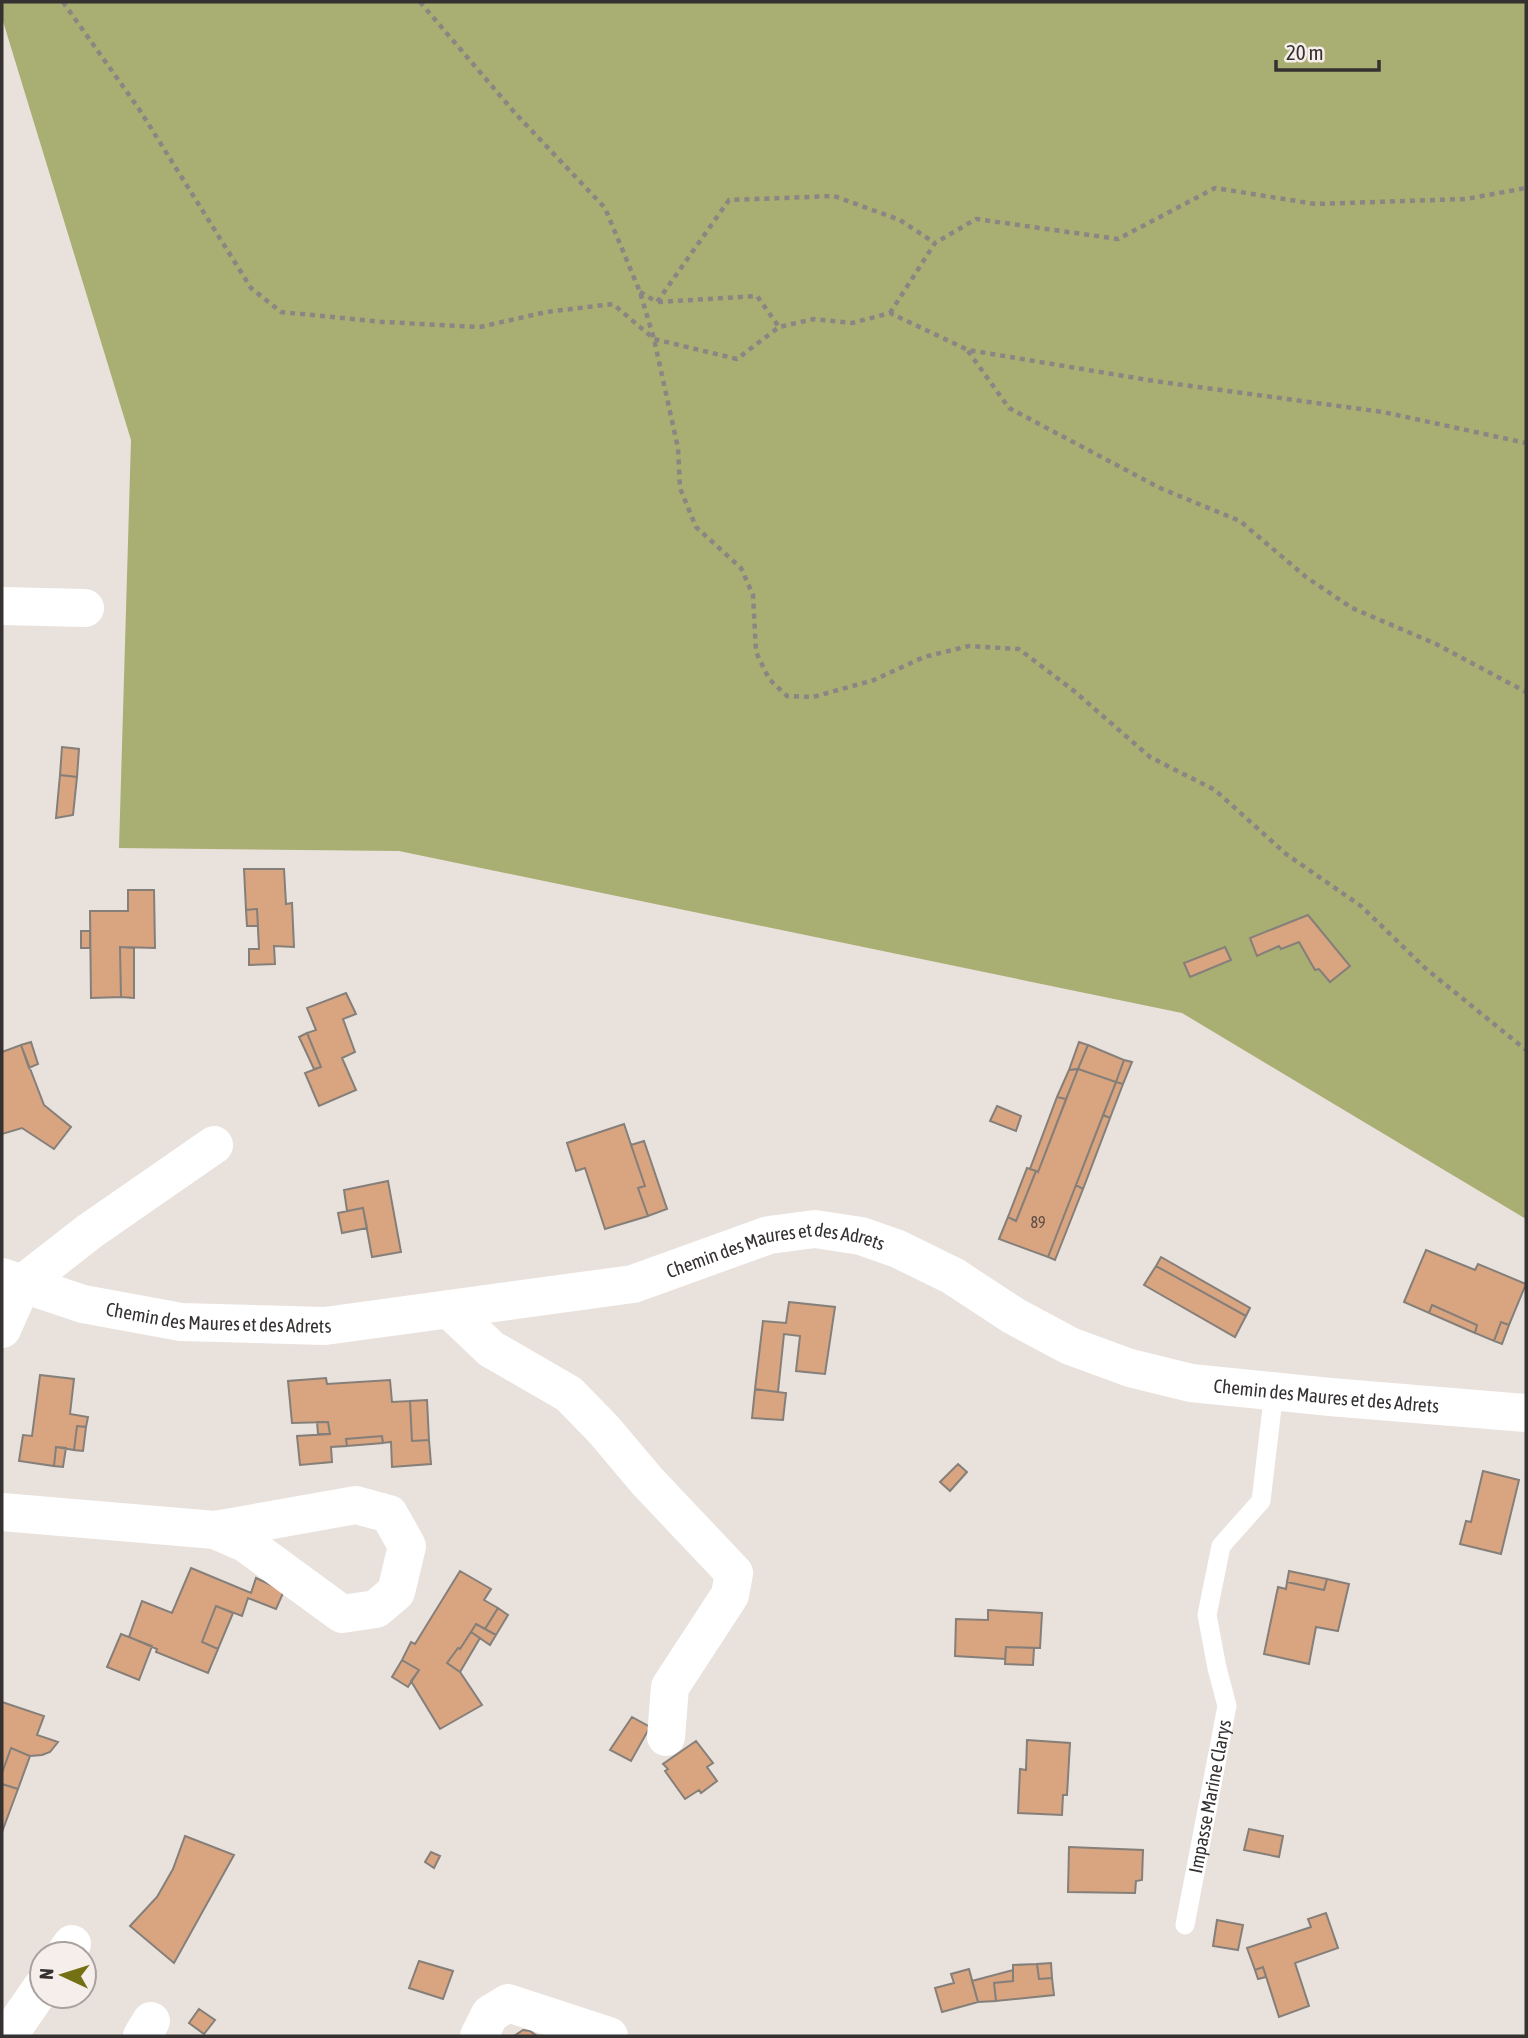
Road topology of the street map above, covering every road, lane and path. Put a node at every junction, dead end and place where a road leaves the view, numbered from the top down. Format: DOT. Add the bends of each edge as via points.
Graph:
graph roads {
  1 [pos="63,2"];
  2 [pos="420,2"];
  3 [pos="1526,188"];
  4 [pos="935,243"];
  5 [pos="640,292"];
  6 [pos="657,302"];
  7 [pos="890,313"];
  8 [pos="779,327"];
  9 [pos="654,339"];
  10 [pos="968,350"];
  11 [pos="1526,443"];
  12 [pos="2,606"];
  13 [pos="85,608"];
  14 [pos="1526,692"];
  15 [pos="1526,1050"];
  16 [pos="214,1145"];
  17 [pos="12,1281"];
  18 [pos="449,1309"];
  19 [pos="2,1329"];
  20 [pos="1274,1391"];
  21 [pos="1526,1413"];
  22 [pos="2,1512"];
  23 [pos="215,1530"];
  24 [pos="666,1737"];
  25 [pos="1185,1925"];
  26 [pos="28,2007"];
  27 [pos="8,2036"];
  28 [pos="479,2036"];
  29 [pos="610,2036"];
  1 -- 9 [label="path" via="139,109 251,288 281,312 480,327 546,312 613,304"];
  2 -- 5 [label="path" via="605,208"];
  3 -- 4 [label="path" via="1466,199 1315,204 1215,188 1118,239 976,219"];
  4 -- 6 [label="path" via="900,220 834,196 729,200"];
  4 -- 7 [label="path"];
  5 -- 6 [label="path"];
  5 -- 9 [label="path"];
  6 -- 8 [label="path" via="757,296"];
  7 -- 8 [label="path" via="852,323 814,319"];
  7 -- 10 [label="path"];
  8 -- 9 [label="path" via="737,359"];
  9 -- 15 [label="path" via="678,448 680,488 696,527 741,568 753,595 756,652 769,679 787,695 813,697 874,680 924,657 969,646 1019,649 1150,757 1216,790 1286,854 1361,906 1425,968"];
  10 -- 11 [label="path" via="1383,412"];
  10 -- 14 [label="path" via="1009,408 1160,488 1240,521 1306,578 1352,608 1436,644"];
  12 -- 13 [label="street"];
  16 -- 17 [label="street"];
  17 -- 18 [label="street, Chemin des Maures et des Adrets" via="83,1304 181,1322 325,1326"];
  17 -- 19 [label="street"];
  18 -- 20 [label="street, Chemin des Maures et des Adrets" via="633,1284 769,1236 815,1228 861,1236 898,1250 953,1276 1070,1346 1130,1368 1191,1383"];
  18 -- 24 [label="street" via="491,1349 569,1394 734,1573 730,1595 670,1687"];
  20 -- 21 [label="street, Chemin des Maures et des Adrets"];
  20 -- 25 [label="lane, Impasse Marine Clarys" via="1261,1501 1221,1546 1207,1615 1227,1706"];
  22 -- 23 [label="street"];
  26 -- 27 [label="street"];
  28 -- 29 [label="street" via="490,2014 508,2003"];
}
